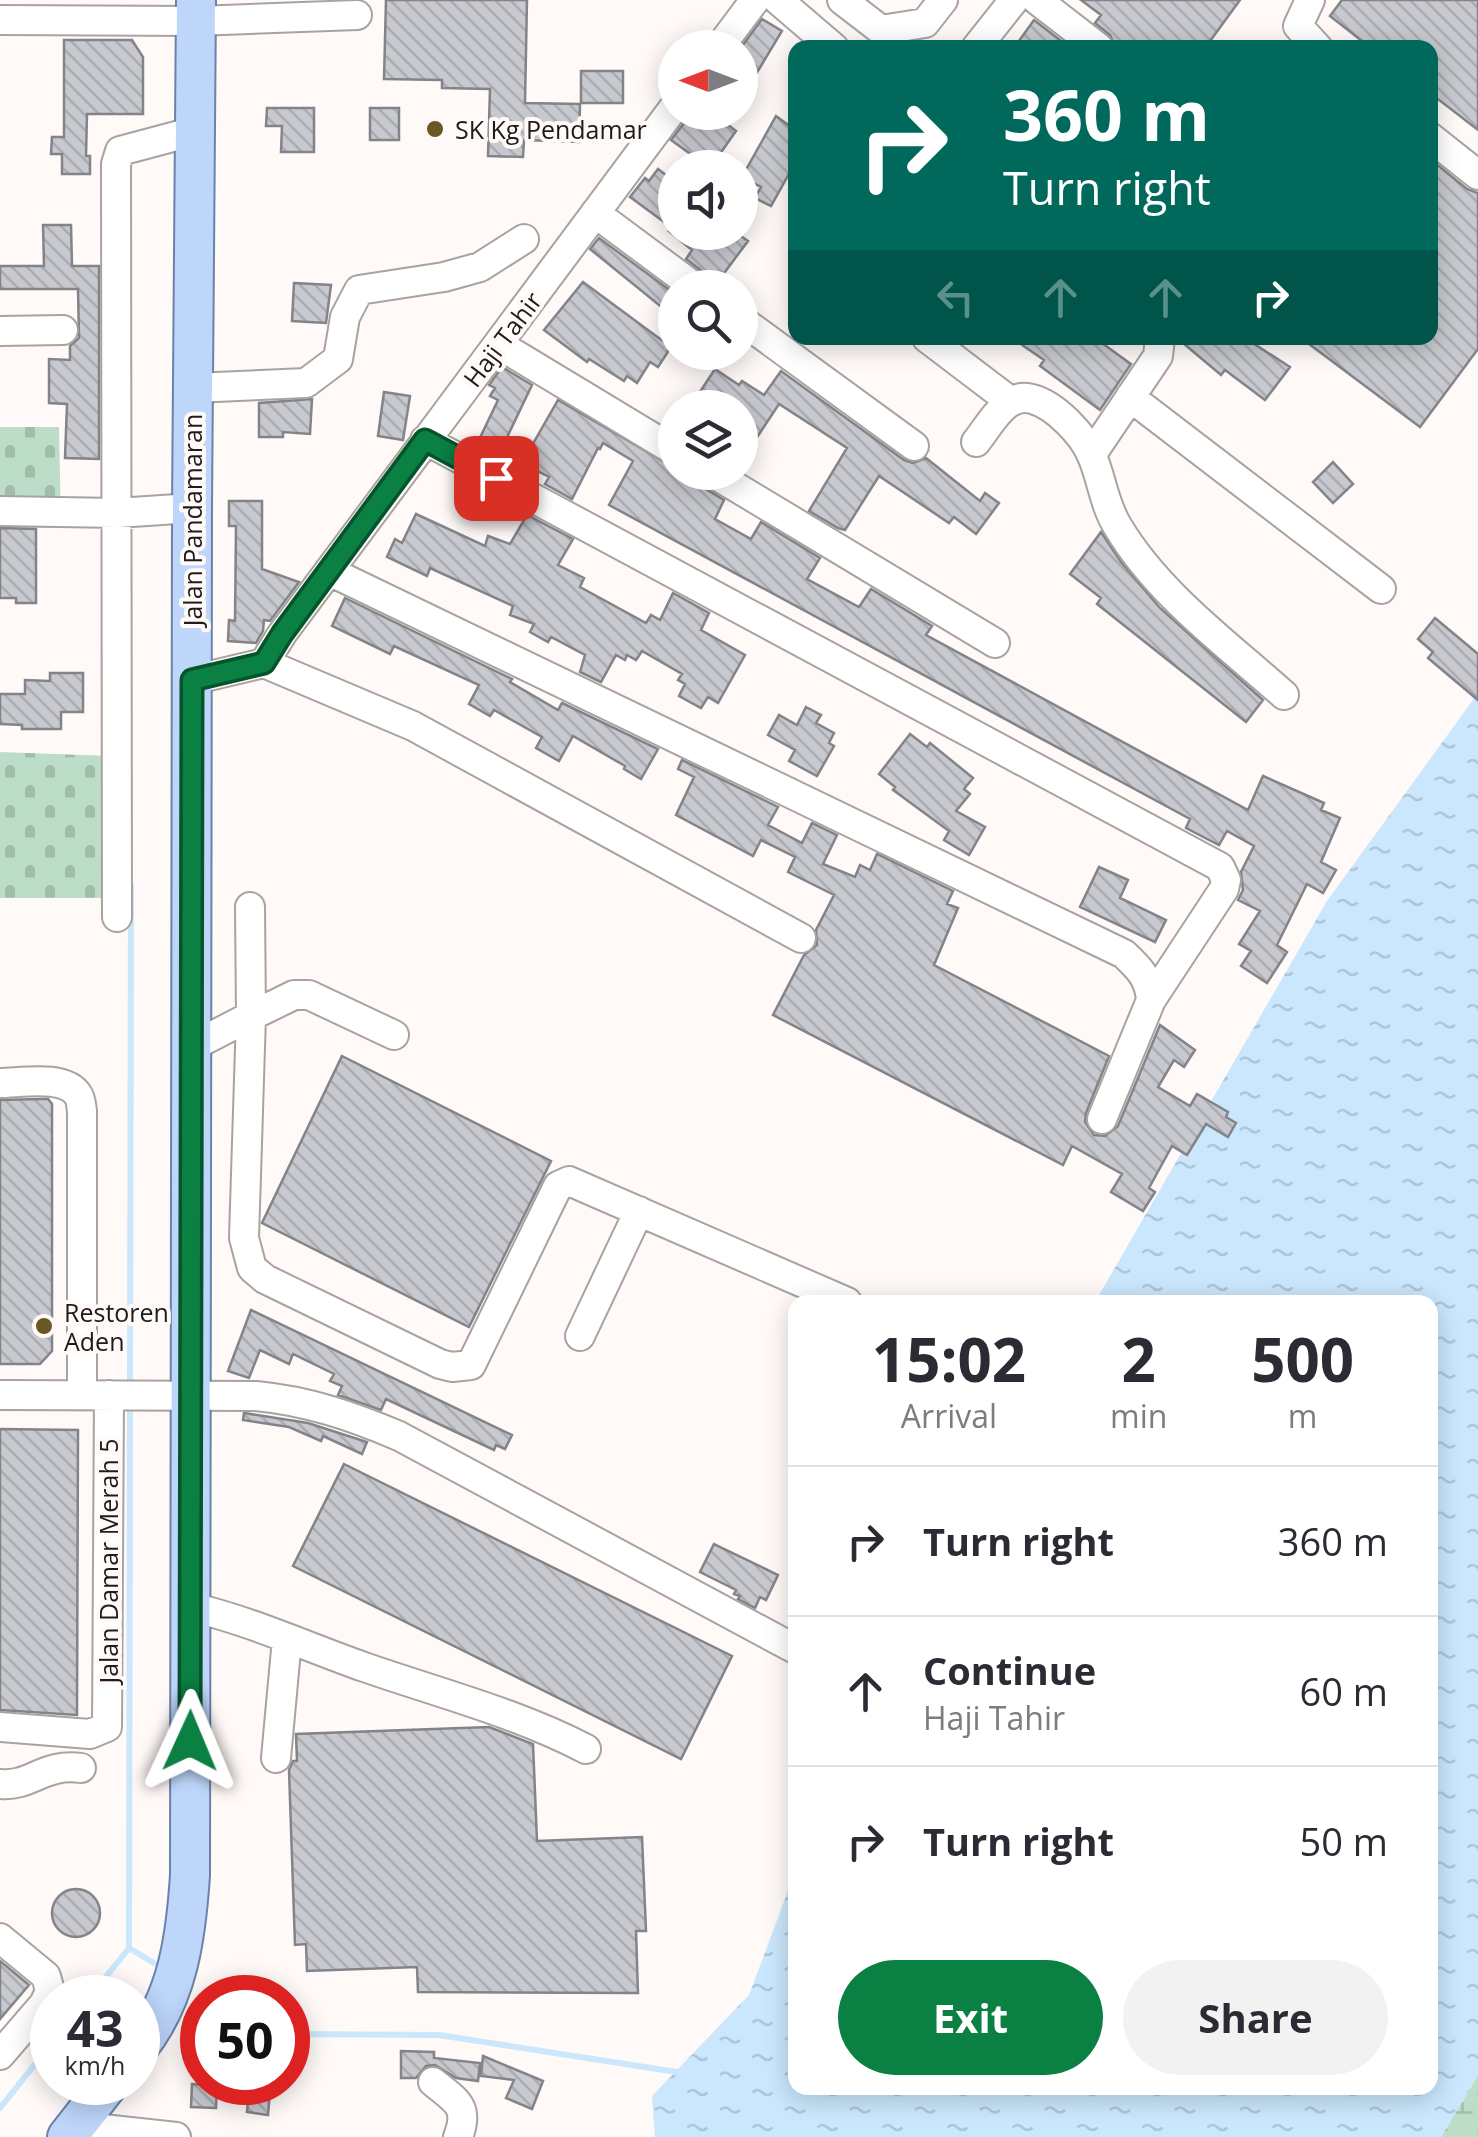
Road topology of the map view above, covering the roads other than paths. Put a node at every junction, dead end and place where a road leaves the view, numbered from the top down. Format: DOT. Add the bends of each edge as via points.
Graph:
graph roads {
  1 [pos="755,0"];
  2 [pos="778,0"];
  3 [pos="842,0"];
  4 [pos="943,0"];
  5 [pos="1014,0"];
  6 [pos="1037,0"];
  7 [pos="1310,0"];
  8 [pos="196,10"];
  9 [pos="357,15"];
  10 [pos="0,20"];
  11 [pos="733,30"];
  12 [pos="825,40"];
  13 [pos="982,40"];
  14 [pos="1088,40"];
  15 [pos="1308,40"];
  16 [pos="658,128"];
  17 [pos="195,132"];
  18 [pos="1438,144"];
  19 [pos="1478,176"];
  20 [pos="594,213"];
  21 [pos="524,239"];
  22 [pos="672,270"];
  23 [pos="0,330"];
  24 [pos="63,330"];
  25 [pos="758,332"];
  26 [pos="498,344"];
  27 [pos="936,345"];
  28 [pos="1159,345"];
  29 [pos="193,388"];
  30 [pos="1130,398"];
  31 [pos="1010,401"];
  32 [pos="425,440"];
  33 [pos="658,441"];
  34 [pos="976,442"];
  35 [pos="914,446"];
  36 [pos="1092,454"];
  37 [pos="741,490"];
  38 [pos="192,508"];
  39 [pos="0,511"];
  40 [pos="116,513"];
  41 [pos="329,571"];
  42 [pos="1382,588"];
  43 [pos="995,643"];
  44 [pos="264,663"];
  45 [pos="192,680"];
  46 [pos="1284,695"];
  47 [pos="250,906"];
  48 [pos="116,916"];
  49 [pos="800,938"];
  50 [pos="1151,1000"];
  51 [pos="250,1016"];
  52 [pos="394,1036"];
  53 [pos="193,1046"];
  54 [pos="0,1084"];
  55 [pos="1102,1119"];
  56 [pos="639,1211"];
  57 [pos="831,1295"];
  58 [pos="580,1336"];
  59 [pos="0,1395"];
  60 [pos="114,1395"];
  61 [pos="192,1395"];
  62 [pos="191,1607"];
  63 [pos="287,1639"];
  64 [pos="788,1645"];
  65 [pos="0,1727"];
  66 [pos="586,1749"];
  67 [pos="276,1758"];
  68 [pos="81,1768"];
  69 [pos="0,1784"];
  70 [pos="0,1938"];
  71 [pos="160,2013"];
  72 [pos="0,2055"];
  73 [pos="434,2082"];
  74 [pos="92,2105"];
  75 [pos="71,2132"];
  76 [pos="172,2137"];
  77 [pos="458,2137"];
  1 -- 11 [label="street"];
  2 -- 12 [label="street"];
  3 -- 4 [label="street" via="880,30 925,23"];
  5 -- 13 [label="street"];
  6 -- 14 [label="street"];
  7 -- 15 [label="street" via="1298,26"];
  8 -- 9 [label="street"];
  8 -- 10 [label="street"];
  8 -- 17 [label="main road, Jalan Pandamaran"];
  16 -- 20 [label="street, Haji Tahir"];
  17 -- 29 [label="main road, Jalan Pandamaran"];
  17 -- 40 [label="street" via="120,151 116,164"];
  18 -- 19 [label="street"];
  20 -- 22 [label="street"];
  20 -- 26 [label="street, Haji Tahir"];
  21 -- 29 [label="street" via="480,267 359,290 345,317 338,360 306,383"];
  23 -- 24 [label="street"];
  25 -- 35 [label="street"];
  26 -- 32 [label="street, Haji Tahir"];
  26 -- 33 [label="street"];
  27 -- 31 [label="street"];
  28 -- 30 [label="street"];
  29 -- 38 [label="main road, Jalan Pandamaran"];
  30 -- 36 [label="street"];
  30 -- 42 [label="street"];
  31 -- 34 [label="street"];
  31 -- 36 [label="street" via="1022,397 1044,404"];
  32 -- 41 [label="street, Haji Tahir"];
  32 -- 50 [label="street" via="1220,867 1224,889"];
  36 -- 46 [label="street" via="1115,523 1136,556"];
  37 -- 43 [label="street"];
  38 -- 40 [label="street"];
  38 -- 45 [label="main road, Jalan Pandamaran"];
  39 -- 40 [label="street"];
  40 -- 48 [label="street"];
  41 -- 44 [label="street, Haji Tahir"];
  41 -- 50 [label="street" via="1124,954 1150,984"];
  44 -- 45 [label="street"];
  44 -- 49 [label="street" via="413,726"];
  45 -- 53 [label="main road, Jalan Pandamaran"];
  47 -- 51 [label="street"];
  50 -- 55 [label="street"];
  51 -- 52 [label="street" via="309,996"];
  51 -- 53 [label="street"];
  51 -- 56 [label="street" via="244,1238 252,1268 266,1278 440,1364 463,1367 479,1353 558,1186 569,1181"];
  53 -- 61 [label="main road, Jalan Pandamaran"];
  54 -- 60 [label="street, Jalan Damar Merah 5" via="51,1082 78,1095"];
  56 -- 57 [label="street"];
  56 -- 58 [label="street"];
  59 -- 60 [label="street"];
  60 -- 61 [label="street"];
  60 -- 65 [label="street, Jalan Damar Merah 5" via="107,1727 90,1734"];
  61 -- 62 [label="main road, Jalan Pandamaran"];
  61 -- 64 [label="street" via="295,1400 399,1436"];
  62 -- 63 [label="street"];
  62 -- 71 [label="main road, Jalan Pandamaran" via="188,1917 184,1949"];
  63 -- 66 [label="street" via="546,1728"];
  63 -- 67 [label="street"];
  68 -- 69 [label="street" via="60,1765 12,1786"];
  70 -- 72 [label="street" via="46,1976 50,1991"];
  73 -- 77 [label="street" via="460,2104"];
  74 -- 75 [label="main road"];
  75 -- 76 [label="street"];
}
